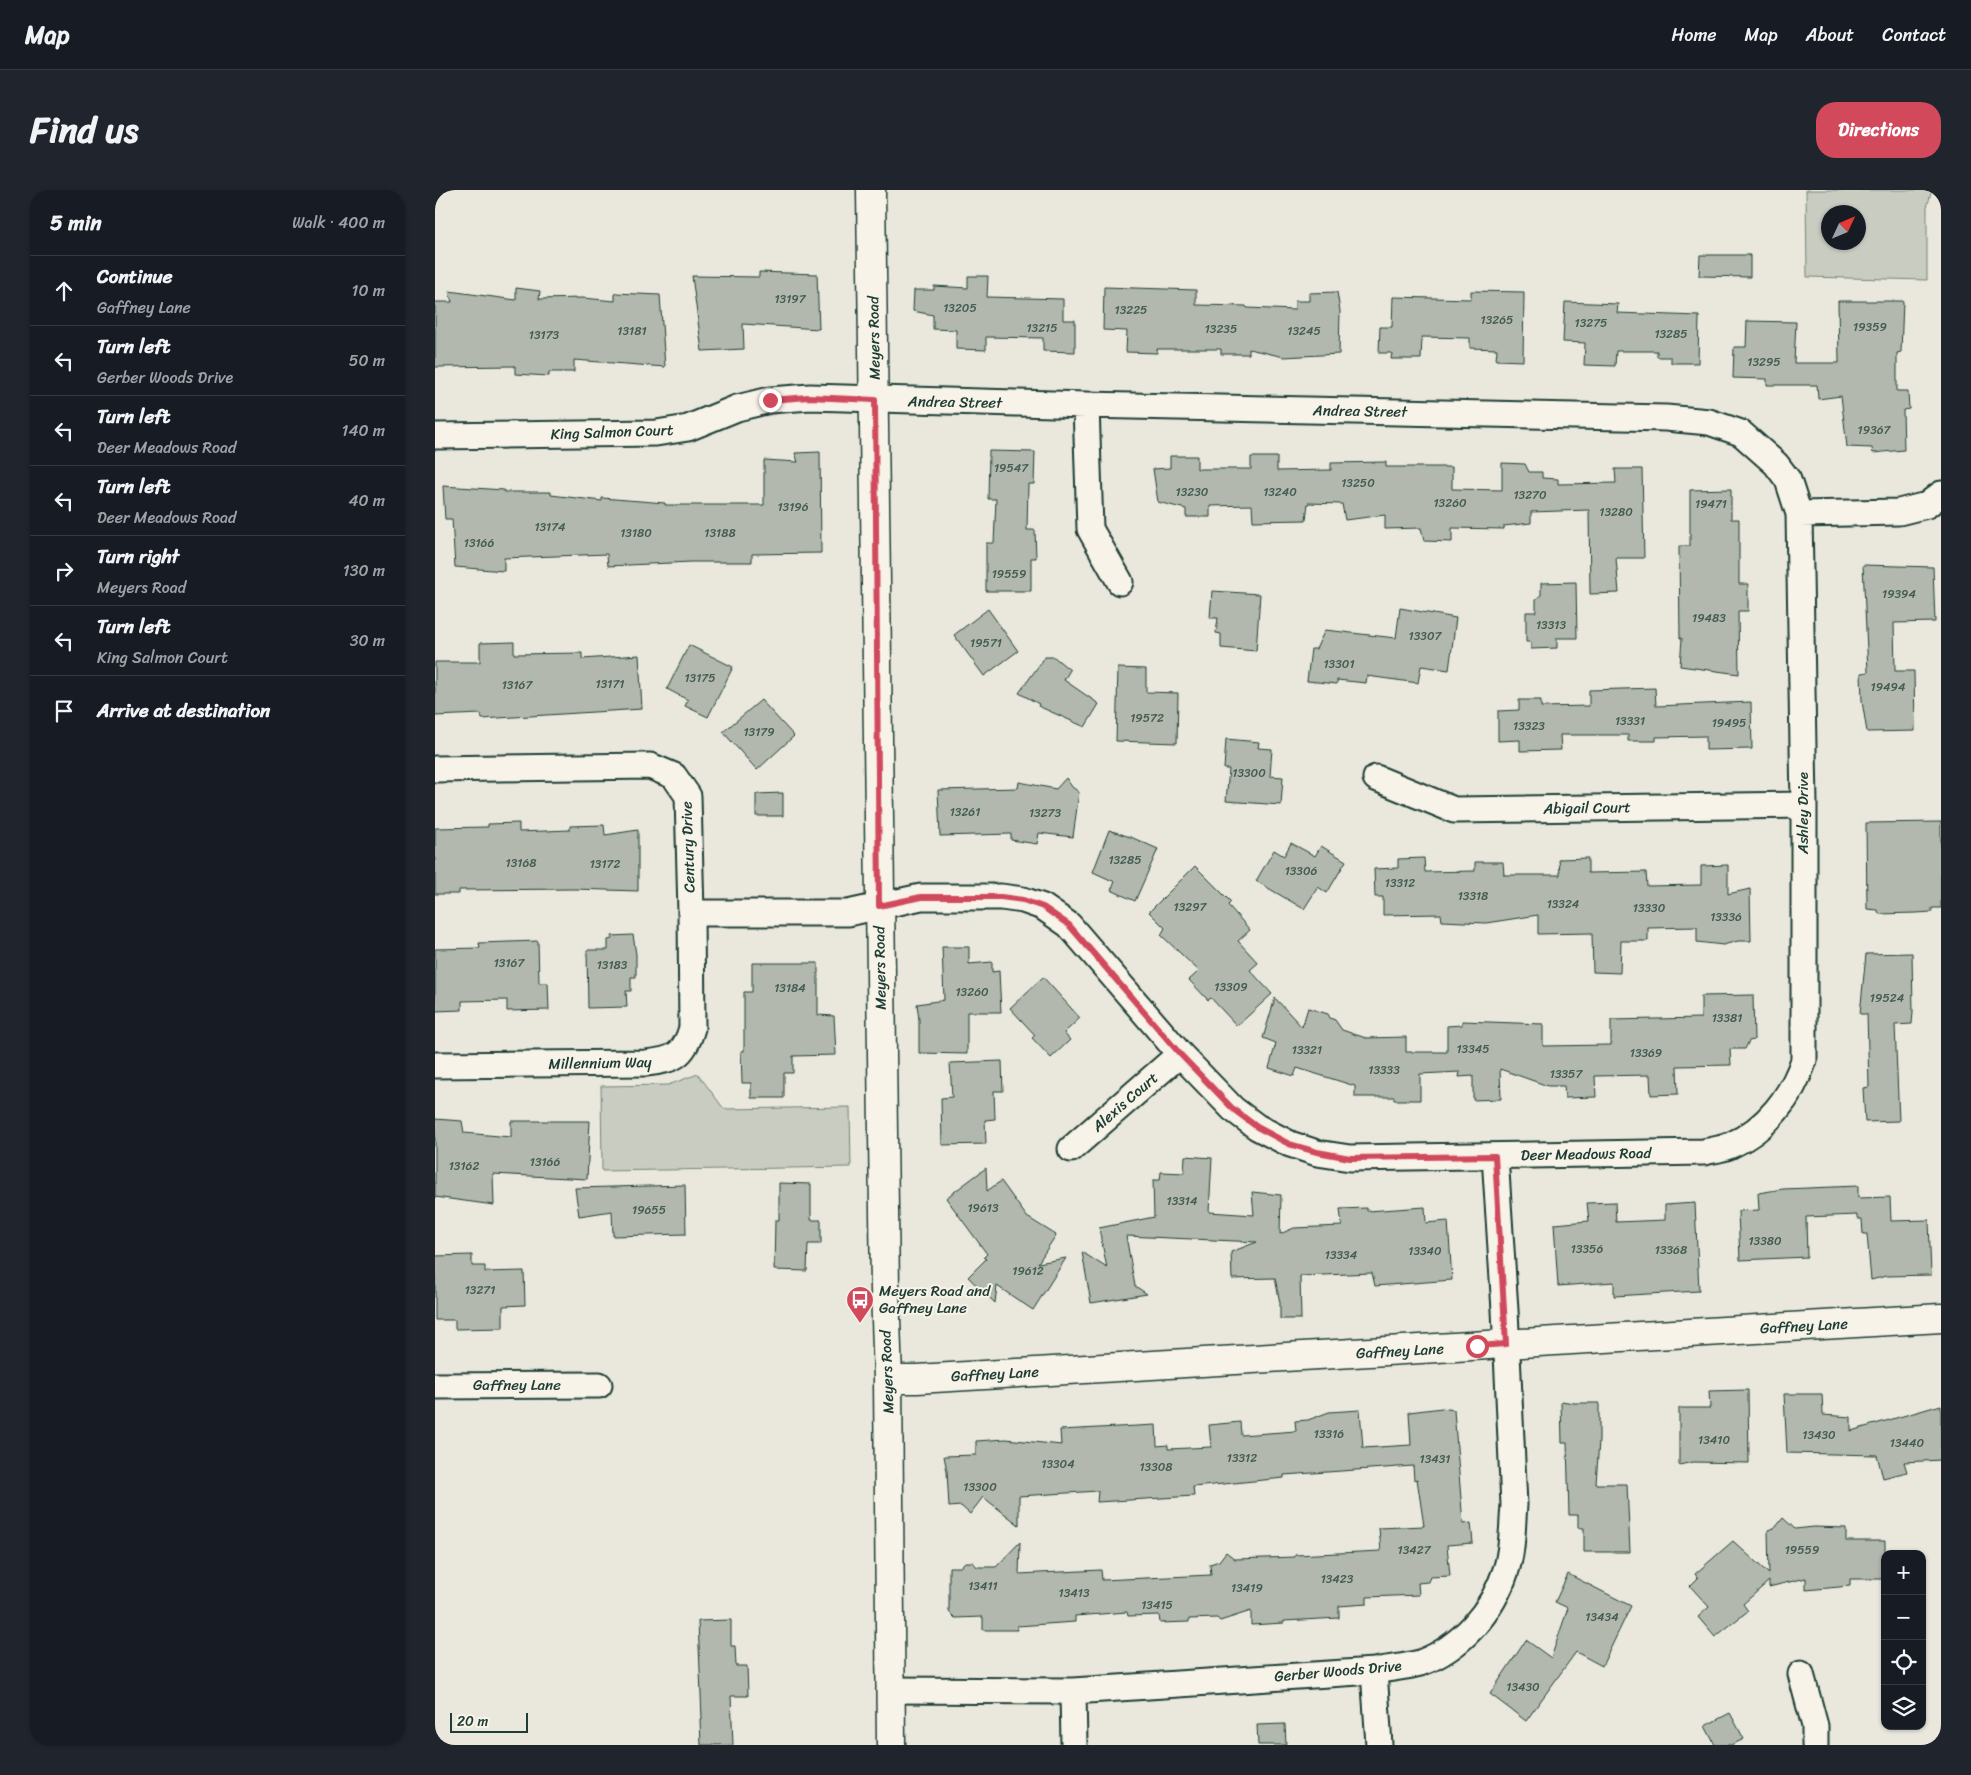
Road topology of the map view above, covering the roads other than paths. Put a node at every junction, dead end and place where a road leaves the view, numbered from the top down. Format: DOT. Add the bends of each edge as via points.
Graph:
graph roads {
  1 [pos="871,190"];
  2 [pos="875,400"];
  3 [pos="1086,405"];
  4 [pos="435,436"];
  5 [pos="1941,494"];
  6 [pos="1799,514"];
  7 [pos="1120,582"];
  8 [pos="435,769"];
  9 [pos="1376,778"];
  10 [pos="1804,805"];
  11 [pos="879,906"];
  12 [pos="691,913"];
  13 [pos="1180,1054"];
  14 [pos="435,1065"];
  15 [pos="1780,1106"];
  16 [pos="1071,1149"];
  17 [pos="1495,1156"];
  18 [pos="1941,1318"];
  19 [pos="1506,1344"];
  20 [pos="888,1379"];
  21 [pos="599,1385"];
  22 [pos="435,1386"];
  23 [pos="1374,1671"];
  24 [pos="1801,1674"];
  25 [pos="890,1690"];
  26 [pos="1073,1691"];
  27 [pos="891,1745"];
  28 [pos="1074,1745"];
  29 [pos="1379,1745"];
  30 [pos="1815,1745"];
  1 -- 2 [label="main road, Meyers Road"];
  2 -- 3 [label="street, Andrea Street"];
  2 -- 4 [label="street, King Salmon Court" via="809,397 770,400 737,408 688,428 656,433"];
  2 -- 11 [label="main road, Meyers Road"];
  3 -- 6 [label="street, Andrea Street" via="1666,418 1709,422 1741,433 1776,464 1788,480"];
  3 -- 7 [label="street" via="1091,529"];
  5 -- 6 [label="street" via="1927,504 1899,512"];
  6 -- 10 [label="street, Ashley Drive"];
  8 -- 12 [label="street, Century Drive" via="650,766 674,776 688,796"];
  9 -- 10 [label="street, Abigail Court" via="1454,810"];
  10 -- 15 [label="street, Ashley Drive" via="1804,1060 1797,1081"];
  11 -- 12 [label="street, Century Drive" via="848,913"];
  11 -- 13 [label="street, Deer Meadows Road" via="921,897 1001,897 1043,907 1069,925"];
  11 -- 20 [label="main road, Meyers Road"];
  12 -- 14 [label="street, Millennium Way" via="692,1028 687,1045 677,1055 646,1063"];
  13 -- 16 [label="street, Alexis Court"];
  13 -- 17 [label="street, Deer Meadows Road" via="1233,1109 1257,1127 1289,1144 1350,1158"];
  15 -- 17 [label="street, Deer Meadows Road" via="1750,1134 1730,1145 1705,1152"];
  17 -- 19 [label="street, Gerber Woods Drive"];
  18 -- 19 [label="main road, Gaffney Lane"];
  19 -- 20 [label="main road, Gaffney Lane"];
  19 -- 23 [label="street, Gerber Woods Drive" via="1513,1505 1507,1569 1496,1595 1473,1627 1447,1649 1419,1663"];
  20 -- 25 [label="main road, Meyers Road"];
  21 -- 22 [label="street, Gaffney Lane"];
  23 -- 26 [label="street, Gerber Woods Drive"];
  23 -- 29 [label="street"];
  24 -- 30 [label="street" via="1815,1726"];
  25 -- 26 [label="street, Gerber Woods Drive"];
  25 -- 27 [label="main road, Meyers Road"];
  26 -- 28 [label="street"];
}
